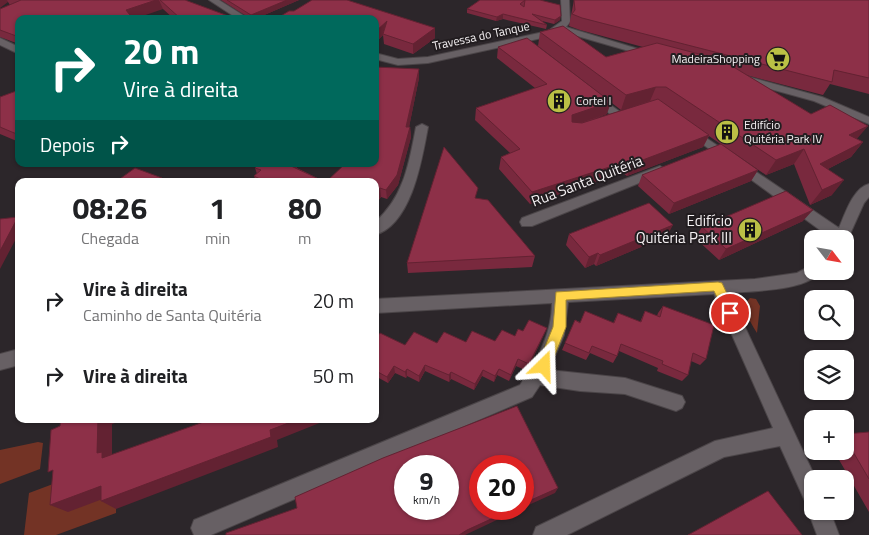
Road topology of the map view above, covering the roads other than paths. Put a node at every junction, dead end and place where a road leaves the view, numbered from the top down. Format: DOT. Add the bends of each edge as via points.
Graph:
graph roads {
  1 [pos="214,0"];
  2 [pos="566,0"];
  3 [pos="238,15"];
  4 [pos="561,28"];
  5 [pos="521,40"];
  6 [pos="0,41"];
  7 [pos="15,49"];
  8 [pos="534,50"];
  9 [pos="379,57"];
  10 [pos="663,57"];
  11 [pos="730,75"];
  12 [pos="588,92"];
  13 [pos="869,121"];
  14 [pos="601,122"];
  15 [pos="678,122"];
  16 [pos="422,127"];
  17 [pos="715,149"];
  18 [pos="700,155"];
  19 [pos="673,165"];
  20 [pos="869,188"];
  21 [pos="527,222"];
  22 [pos="379,226"];
  23 [pos="831,230"];
  24 [pos="845,230"];
  25 [pos="804,277"];
  26 [pos="718,286"];
  27 [pos="560,296"];
  28 [pos="379,306"];
  29 [pos="15,358"];
  30 [pos="0,362"];
  31 [pos="536,376"];
  32 [pos="676,402"];
  33 [pos="786,435"];
  34 [pos="804,476"];
  35 [pos="822,520"];
  36 [pos="202,528"];
  37 [pos="544,535"];
  38 [pos="828,535"];
  1 -- 3 [label="street"];
  2 -- 4 [label="street" via="566,22"];
  4 -- 5 [label="street, Travessa do Tanque"];
  4 -- 10 [label="street"];
  5 -- 8 [label="street"];
  5 -- 9 [label="street, Travessa do Tanque" via="430,62 398,62"];
  6 -- 7 [label="street"];
  11 -- 13 [label="street" via="818,99"];
  12 -- 14 [label="street" via="625,114"];
  15 -- 17 [label="street"];
  16 -- 22 [label="street" via="402,199"];
  17 -- 18 [label="street"];
  17 -- 23 [label="street"];
  19 -- 21 [label="street, Rua Santa Quitéria"];
  20 -- 24 [label="street" via="858,201"];
  25 -- 26 [label="street"];
  26 -- 27 [label="street"];
  26 -- 33 [label="street"];
  27 -- 28 [label="street"];
  27 -- 31 [label="street" via="560,327 544,366"];
  29 -- 30 [label="street"];
  31 -- 32 [label="street" via="624,386"];
  31 -- 36 [label="street" via="526,391"];
  33 -- 34 [label="street"];
  33 -- 37 [label="street" via="722,448"];
  35 -- 38 [label="street"];
}
